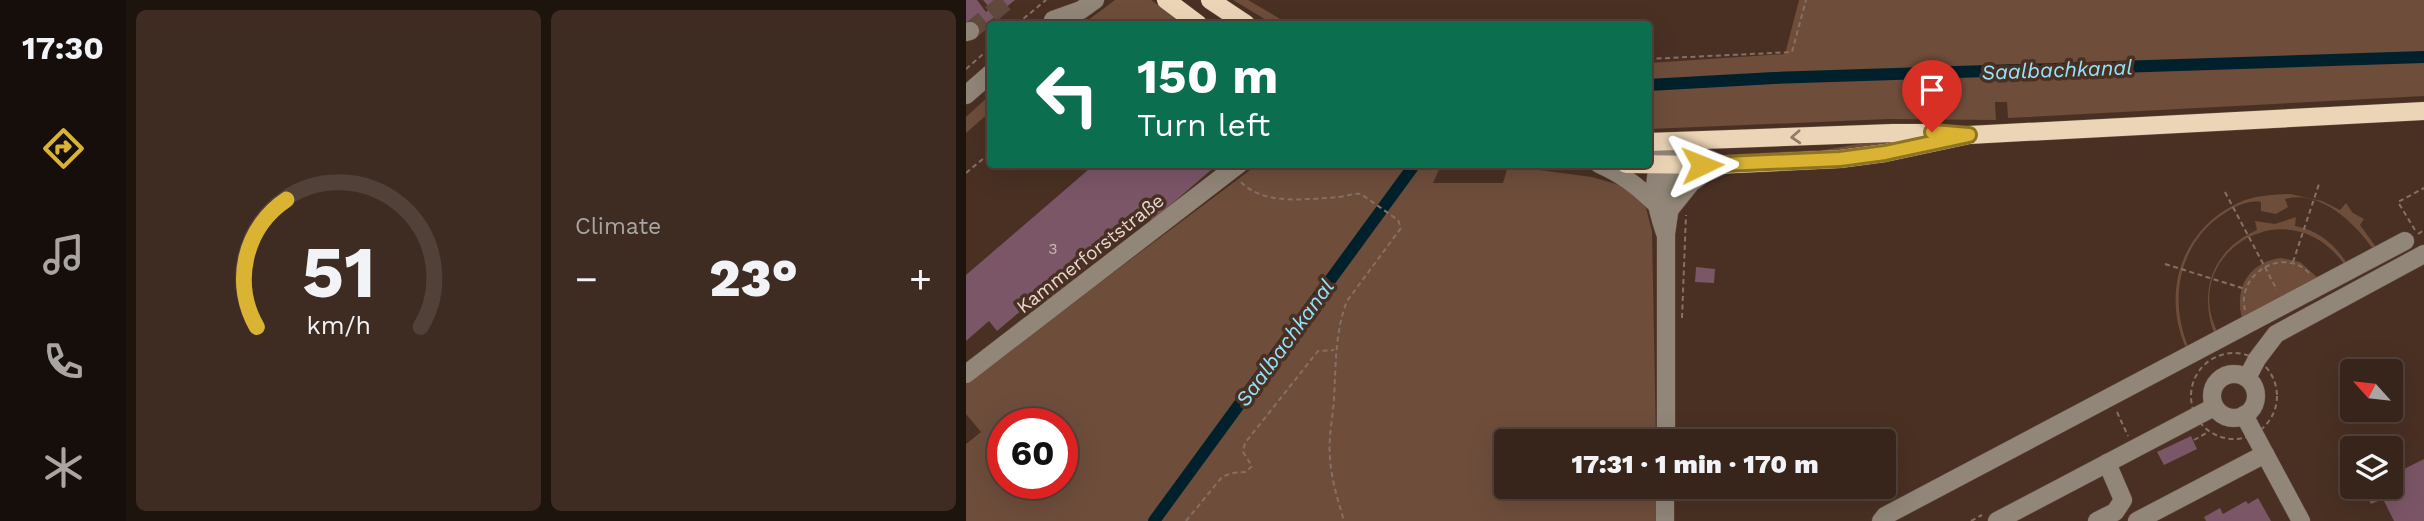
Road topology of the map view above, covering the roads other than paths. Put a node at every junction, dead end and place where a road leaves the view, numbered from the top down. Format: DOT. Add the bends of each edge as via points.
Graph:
graph roads {
  1 [pos="1069,0"];
  2 [pos="1095,0"];
  3 [pos="1166,0"];
  4 [pos="1210,0"];
  5 [pos="1051,21"];
  6 [pos="1053,21"];
  7 [pos="1194,21"];
  8 [pos="1242,21"];
  9 [pos="987,77"];
  10 [pos="966,95"];
  11 [pos="2424,111"];
  12 [pos="1969,135"];
  13 [pos="1658,142"];
  14 [pos="1652,165"];
  15 [pos="1716,165"];
  16 [pos="1664,166"];
  17 [pos="1235,168"];
  18 [pos="1608,168"];
  19 [pos="1672,207"];
  20 [pos="2411,238"];
  21 [pos="2424,254"];
  22 [pos="966,374"];
  23 [pos="2247,378"];
  24 [pos="2214,407"];
  25 [pos="2244,415"];
  26 [pos="1665,429"];
  27 [pos="2265,454"];
  28 [pos="2107,463"];
  29 [pos="1665,499"];
  30 [pos="1990,518"];
  31 [pos="2140,520"];
  32 [pos="1665,521"];
  33 [pos="1881,521"];
  34 [pos="2097,521"];
  35 [pos="2301,521"];
  1 -- 5 [label="street"];
  2 -- 6 [label="street"];
  3 -- 7 [label="main road"];
  4 -- 8 [label="main road"];
  9 -- 10 [label="street"];
  11 -- 12 [label="main road"];
  12 -- 13 [label="main road, one-way" via="1893,133"];
  12 -- 15 [label="main road" via="1840,159"];
  13 -- 16 [label="street"];
  14 -- 16 [label="main road"];
  15 -- 16 [label="main road"];
  15 -- 19 [label="street" via="1690,183"];
  16 -- 19 [label="street"];
  17 -- 22 [label="street, Kammerforststraße"];
  18 -- 19 [label="street"];
  19 -- 26 [label="street" via="1666,234"];
  20 -- 33 [label="street"];
  21 -- 23 [label="street" via="2290,324 2276,334"];
  23 -- 24 [label="street" via="2233,373 2219,379 2212,392"];
  23 -- 25 [label="street" via="2256,397"];
  24 -- 25 [label="street" via="2231,418"];
  24 -- 28 [label="street"];
  25 -- 27 [label="street"];
  27 -- 31 [label="street"];
  27 -- 35 [label="street"];
  28 -- 30 [label="street"];
  28 -- 34 [label="street" via="2123,500 2115,512"];
  29 -- 32 [label="street"];
}
